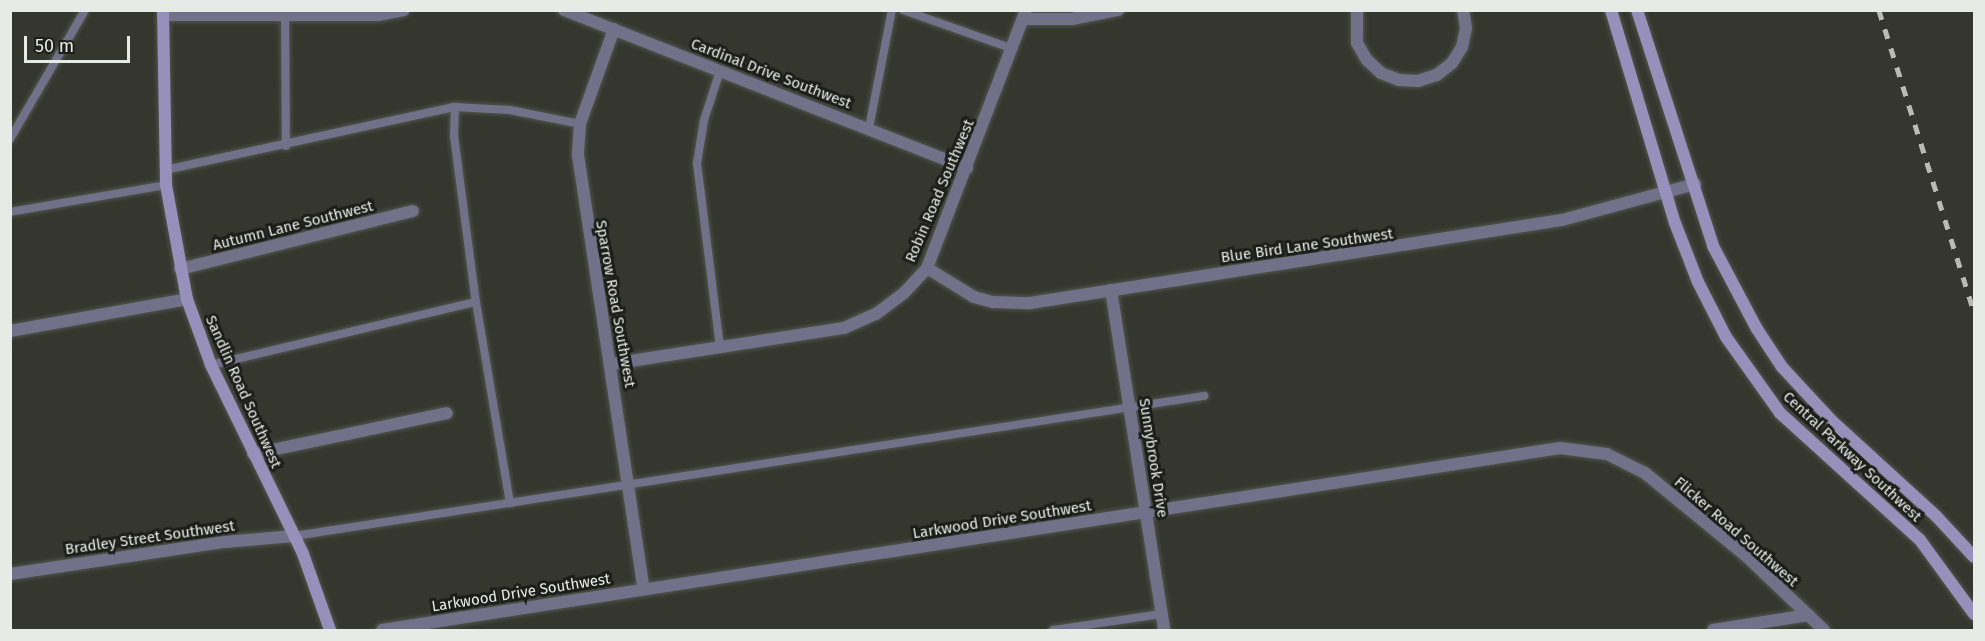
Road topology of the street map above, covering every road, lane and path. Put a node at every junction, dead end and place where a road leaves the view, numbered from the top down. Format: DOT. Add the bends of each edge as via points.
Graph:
graph roads {
  1 [pos="85,10"];
  2 [pos="404,10"];
  3 [pos="564,10"];
  4 [pos="892,10"];
  5 [pos="903,10"];
  6 [pos="1118,10"];
  7 [pos="1357,10"];
  8 [pos="1463,10"];
  9 [pos="1611,10"];
  10 [pos="1637,10"];
  11 [pos="163,13"];
  12 [pos="285,13"];
  13 [pos="378,13"];
  14 [pos="1025,15"];
  15 [pos="614,29"];
  16 [pos="1013,49"];
  17 [pos="720,71"];
  18 [pos="455,107"];
  19 [pos="580,124"];
  20 [pos="869,128"];
  21 [pos="10,139"];
  22 [pos="286,146"];
  23 [pos="967,168"];
  24 [pos="165,170"];
  25 [pos="1695,184"];
  26 [pos="166,185"];
  27 [pos="1666,193"];
  28 [pos="413,211"];
  29 [pos="10,212"];
  30 [pos="927,268"];
  31 [pos="180,269"];
  32 [pos="1111,290"];
  33 [pos="188,299"];
  34 [pos="476,302"];
  35 [pos="10,331"];
  36 [pos="720,348"];
  37 [pos="610,364"];
  38 [pos="211,365"];
  39 [pos="1204,396"];
  40 [pos="1129,407"];
  41 [pos="447,413"];
  42 [pos="253,454"];
  43 [pos="1625,461"];
  44 [pos="629,485"];
  45 [pos="510,503"];
  46 [pos="1147,513"];
  47 [pos="294,536"];
  48 [pos="1974,557"];
  49 [pos="10,574"];
  50 [pos="644,589"];
  51 [pos="1161,614"];
  52 [pos="1974,614"];
  53 [pos="1809,615"];
  54 [pos="330,630"];
  55 [pos="382,630"];
  56 [pos="1053,630"];
  57 [pos="1164,630"];
  58 [pos="1713,630"];
  59 [pos="1824,630"];
  1 -- 21 [label="lane"];
  2 -- 13 [label="street"];
  3 -- 15 [label="street, Cardinal Drive Southwest"];
  4 -- 20 [label="lane"];
  5 -- 16 [label="lane"];
  6 -- 14 [label="street" via="1072,19"];
  7 -- 8 [label="street" via="1357,44 1366,60 1381,73 1399,80 1418,81 1437,75 1452,63 1462,47 1466,28"];
  9 -- 27 [label="street, Central Parkway Southwest"];
  10 -- 25 [label="street, Central Parkway Southwest"];
  11 -- 12 [label="street"];
  11 -- 24 [label="street, Sandlin Road Southwest"];
  12 -- 13 [label="street"];
  12 -- 22 [label="lane"];
  14 -- 16 [label="street, Robin Road Southwest"];
  15 -- 17 [label="street, Cardinal Drive Southwest"];
  15 -- 19 [label="street, Sparrow Road Southwest"];
  16 -- 23 [label="street, Robin Road Southwest"];
  17 -- 20 [label="street, Cardinal Drive Southwest"];
  17 -- 36 [label="lane" via="704,120 697,163"];
  18 -- 19 [label="lane" via="510,110"];
  18 -- 22 [label="lane"];
  18 -- 34 [label="lane" via="454,136"];
  19 -- 37 [label="street, Sparrow Road Southwest" via="582,198"];
  20 -- 23 [label="street, Cardinal Drive Southwest"];
  22 -- 24 [label="lane"];
  23 -- 30 [label="street, Robin Road Southwest"];
  24 -- 26 [label="street, Sandlin Road Southwest"];
  25 -- 27 [label="street, Blue Bird Lane Southwest"];
  25 -- 48 [label="street, Central Parkway Southwest" via="1725,272 1782,367 1832,421 1937,517"];
  26 -- 29 [label="lane"];
  26 -- 31 [label="street, Sandlin Road Southwest"];
  27 -- 32 [label="street, Blue Bird Lane Southwest" via="1562,220"];
  27 -- 52 [label="street, Central Parkway Southwest" via="1698,282 1726,337 1761,389 1780,413 1920,540"];
  28 -- 31 [label="street, Autumn Lane Southwest"];
  30 -- 32 [label="street, Blue Bird Lane Southwest" via="974,297 993,302 1030,303"];
  30 -- 36 [label="street, Robin Road Southwest" via="904,293 876,314 844,328"];
  31 -- 33 [label="street, Sandlin Road Southwest"];
  32 -- 40 [label="street, Sunnybrook Drive"];
  33 -- 35 [label="street"];
  33 -- 38 [label="street, Sandlin Road Southwest"];
  34 -- 38 [label="lane"];
  34 -- 45 [label="lane"];
  36 -- 37 [label="street, Robin Road Southwest"];
  37 -- 44 [label="street, Sparrow Road Southwest"];
  38 -- 42 [label="street, Sandlin Road Southwest"];
  39 -- 40 [label="lane"];
  40 -- 44 [label="lane"];
  40 -- 46 [label="street, Sunnybrook Drive"];
  41 -- 42 [label="street"];
  42 -- 47 [label="street, Sandlin Road Southwest"];
  43 -- 46 [label="street, Larkwood Drive Southwest" via="1594,451 1560,448"];
  43 -- 53 [label="street, Flicker Road Southwest" via="1745,555"];
  44 -- 45 [label="lane"];
  44 -- 50 [label="street, Sparrow Road Southwest"];
  45 -- 47 [label="lane"];
  46 -- 50 [label="street, Larkwood Drive Southwest"];
  46 -- 51 [label="street, Sunnybrook Drive"];
  47 -- 49 [label="street, Bradley Street Southwest" via="225,542"];
  47 -- 54 [label="street, Sandlin Road Southwest"];
  50 -- 55 [label="street, Larkwood Drive Southwest"];
  51 -- 56 [label="lane"];
  51 -- 57 [label="street, Sunnybrook Drive"];
  53 -- 58 [label="street"];
  53 -- 59 [label="street, Flicker Road Southwest"];
}
